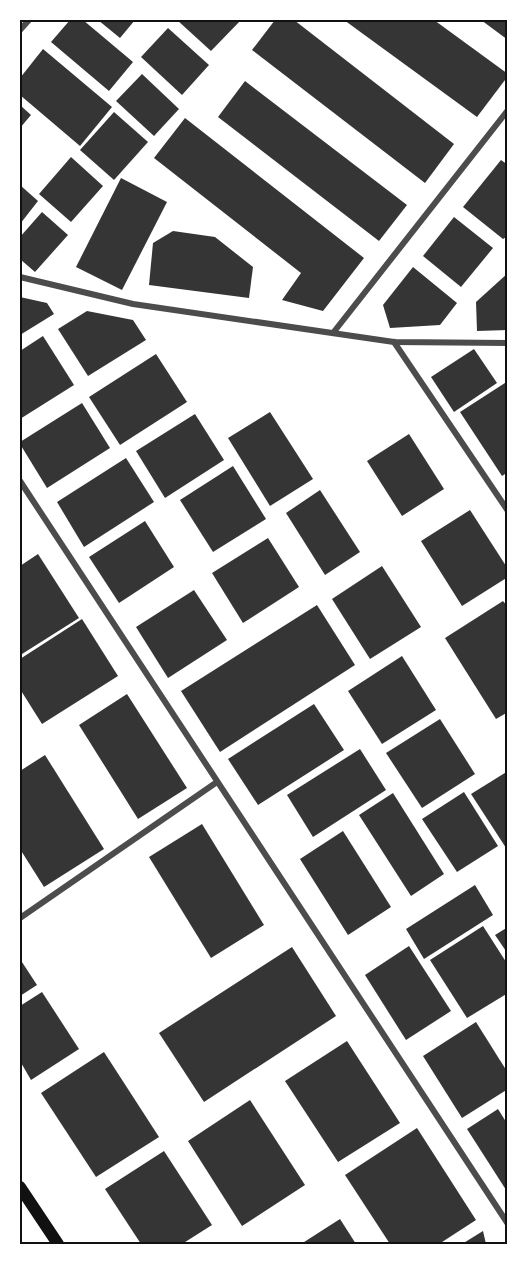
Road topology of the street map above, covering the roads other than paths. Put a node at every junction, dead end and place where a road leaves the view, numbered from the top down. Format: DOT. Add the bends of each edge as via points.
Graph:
graph roads {
  1 [pos="29,20"];
  2 [pos="20,30"];
  3 [pos="507,110"];
  4 [pos="20,277"];
  5 [pos="333,333"];
  6 [pos="394,342"];
  7 [pos="507,343"];
  8 [pos="20,481"];
  9 [pos="507,511"];
  10 [pos="217,782"];
  11 [pos="20,918"];
  12 [pos="20,1187"];
  13 [pos="507,1224"];
  14 [pos="58,1245"];
  1 -- 2 [label="street"];
  3 -- 5 [label="street"];
  4 -- 5 [label="street" via="133,304"];
  5 -- 6 [label="street"];
  6 -- 7 [label="street"];
  6 -- 9 [label="street"];
  8 -- 10 [label="street"];
  10 -- 11 [label="street"];
  10 -- 13 [label="street"];
  12 -- 14 [label="main road"];
}
